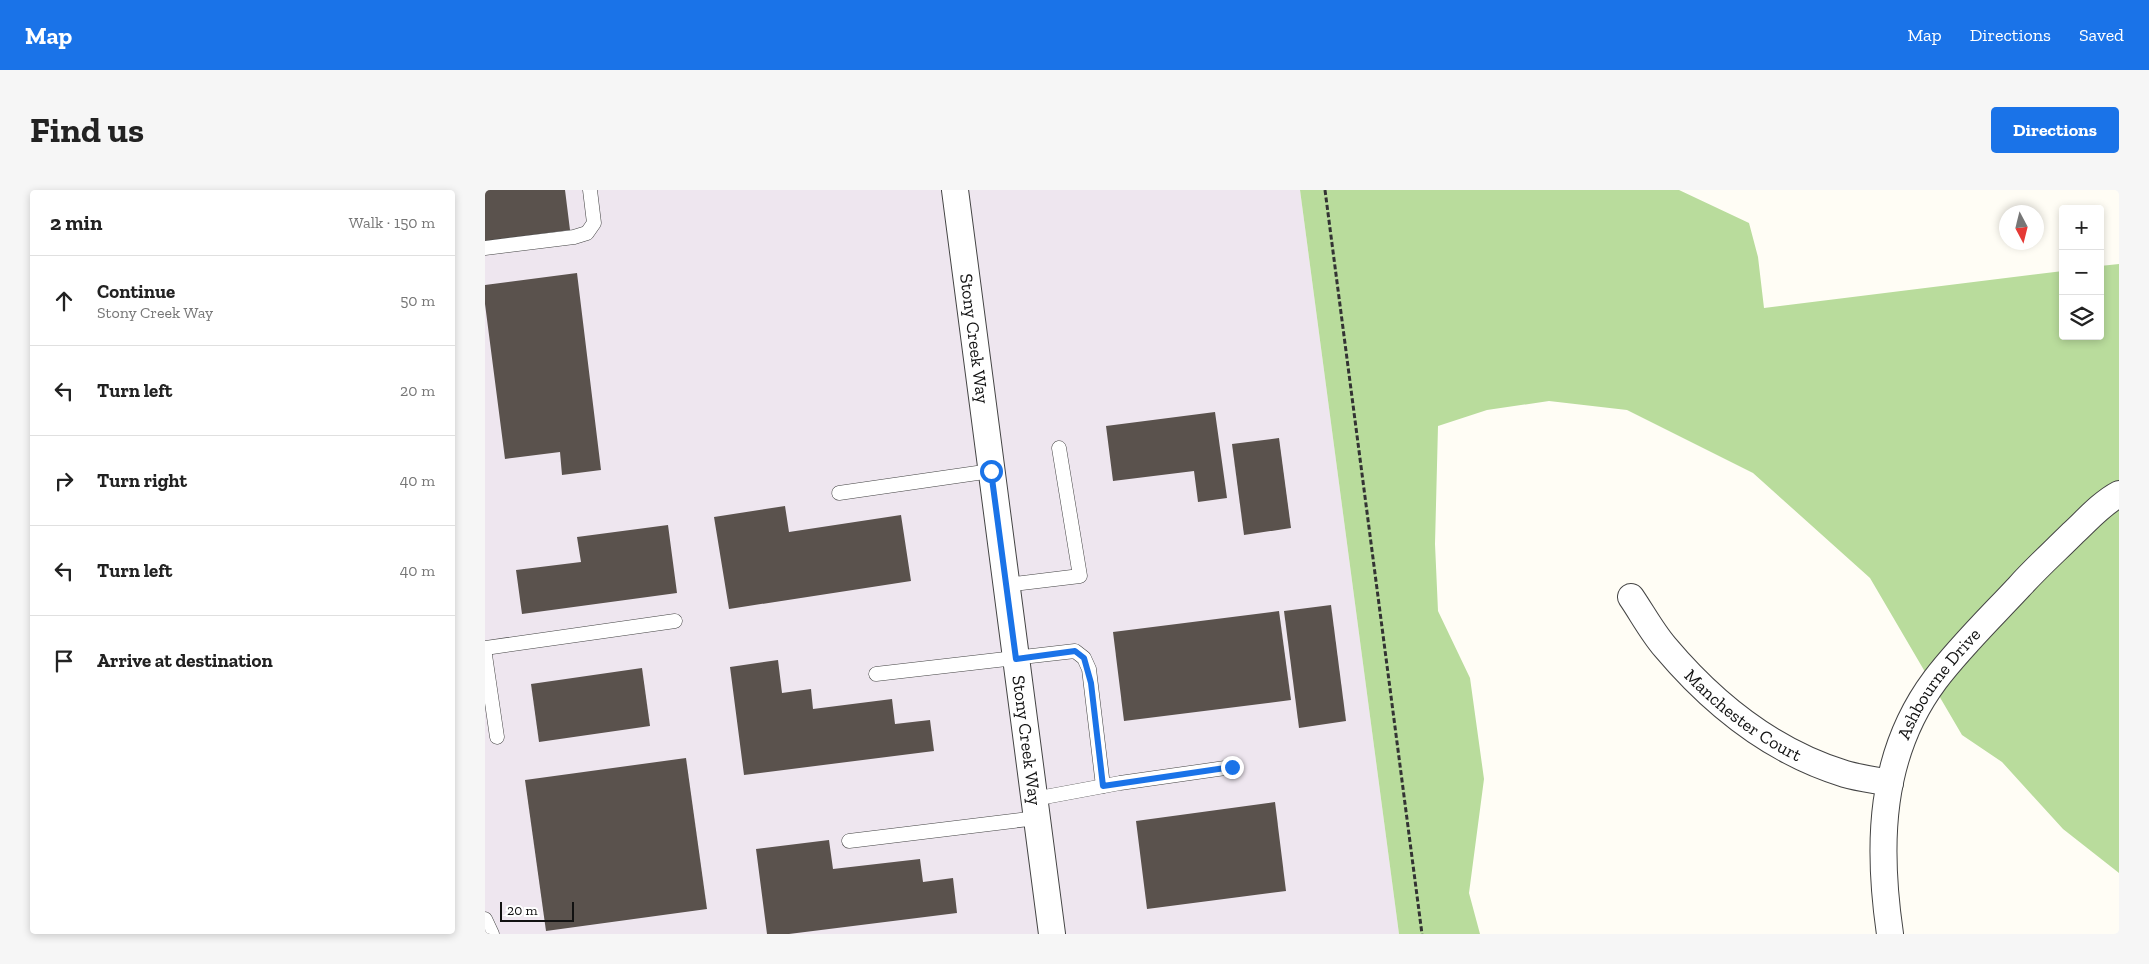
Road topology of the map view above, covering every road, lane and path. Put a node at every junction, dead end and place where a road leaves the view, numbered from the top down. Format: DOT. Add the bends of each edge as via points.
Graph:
graph roads {
  1 [pos="590,190"];
  2 [pos="955,190"];
  3 [pos="1325,190"];
  4 [pos="485,248"];
  5 [pos="1059,448"];
  6 [pos="991,471"];
  7 [pos="839,493"];
  8 [pos="2119,494"];
  9 [pos="1007,585"];
  10 [pos="1631,597"];
  11 [pos="675,621"];
  12 [pos="485,648"];
  13 [pos="485,655"];
  14 [pos="1016,659"];
  15 [pos="876,674"];
  16 [pos="497,737"];
  17 [pos="1232,767"];
  18 [pos="1890,783"];
  19 [pos="1103,786"];
  20 [pos="1036,808"];
  21 [pos="849,841"];
  22 [pos="485,919"];
  23 [pos="492,934"];
  24 [pos="1052,934"];
  25 [pos="1422,934"];
  26 [pos="1890,934"];
  1 -- 4 [label="lane" via="594,223 587,232 573,238"];
  2 -- 6 [label="street, Stony Creek Way"];
  3 -- 25 [label="path"];
  5 -- 9 [label="lane" via="1080,576"];
  6 -- 7 [label="lane"];
  6 -- 9 [label="street, Stony Creek Way"];
  8 -- 18 [label="street, Ashbourne Drive" via="2090,517 2030,576 1934,681 1909,723 1895,756"];
  9 -- 14 [label="street, Stony Creek Way"];
  10 -- 18 [label="street, Manchester Court" via="1664,646 1710,696 1747,725 1816,764 1847,775"];
  11 -- 12 [label="lane"];
  13 -- 16 [label="lane"];
  14 -- 15 [label="lane"];
  14 -- 19 [label="lane" via="1075,651 1084,658 1091,683"];
  14 -- 20 [label="street, Stony Creek Way"];
  17 -- 19 [label="lane"];
  18 -- 26 [label="street, Ashbourne Drive" via="1883,827 1885,898"];
  19 -- 20 [label="lane"];
  20 -- 21 [label="lane"];
  20 -- 24 [label="street, Stony Creek Way"];
  22 -- 23 [label="lane"];
}
